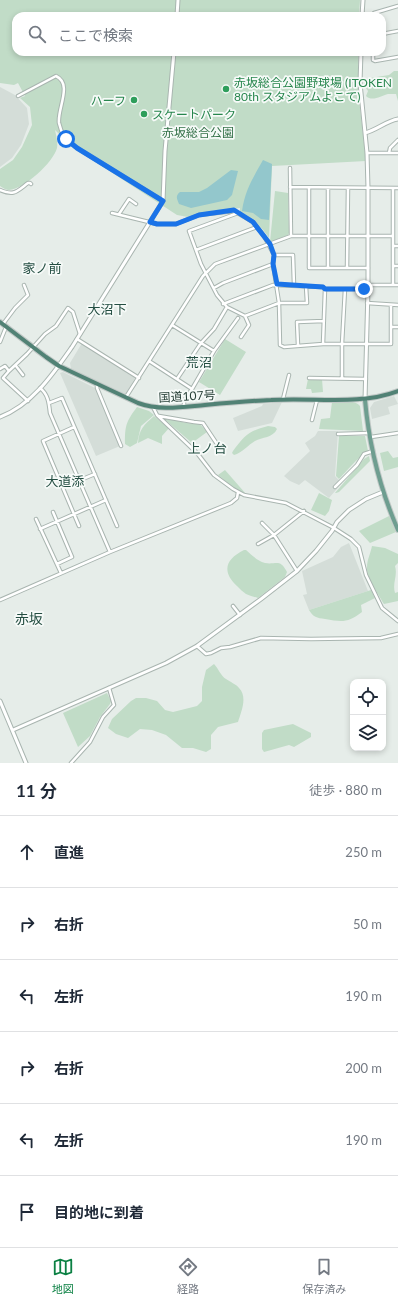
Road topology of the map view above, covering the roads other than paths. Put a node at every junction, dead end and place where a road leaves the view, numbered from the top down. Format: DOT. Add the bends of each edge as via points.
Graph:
graph roads {
  1 [pos="178,0"];
  2 [pos="363,0"];
  3 [pos="398,6"];
  4 [pos="177,12"];
  5 [pos="362,12"];
  6 [pos="377,12"];
  7 [pos="398,31"];
  8 [pos="386,33"];
  9 [pos="174,56"];
  10 [pos="361,56"];
  11 [pos="373,56"];
  12 [pos="398,57"];
  13 [pos="18,96"];
  14 [pos="398,119"];
  15 [pos="365,132"];
  16 [pos="398,140"];
  17 [pos="367,153"];
  18 [pos="389,153"];
  19 [pos="398,153"];
  20 [pos="290,168"];
  21 [pos="31,184"];
  22 [pos="290,187"];
  23 [pos="309,188"];
  24 [pos="328,188"];
  25 [pos="348,188"];
  26 [pos="368,188"];
  27 [pos="393,188"];
  28 [pos="398,188"];
  29 [pos="0,190"];
  30 [pos="163,201"];
  31 [pos="136,204"];
  32 [pos="393,208"];
  33 [pos="398,208"];
  34 [pos="112,213"];
  35 [pos="238,213"];
  36 [pos="119,214"];
  37 [pos="150,222"];
  38 [pos="258,226"];
  39 [pos="393,227"];
  40 [pos="398,227"];
  41 [pos="291,236"];
  42 [pos="309,236"];
  43 [pos="329,236"];
  44 [pos="348,236"];
  45 [pos="368,236"];
  46 [pos="393,236"];
  47 [pos="270,244"];
  48 [pos="394,246"];
  49 [pos="398,246"];
  50 [pos="196,250"];
  51 [pos="274,255"];
  52 [pos="273,264"];
  53 [pos="393,266"];
  54 [pos="398,266"];
  55 [pos="328,268"];
  56 [pos="347,268"];
  57 [pos="368,268"];
  58 [pos="206,272"];
  59 [pos="277,284"];
  60 [pos="24,285"];
  61 [pos="294,285"];
  62 [pos="368,285"];
  63 [pos="393,285"];
  64 [pos="398,285"];
  65 [pos="306,286"];
  66 [pos="214,288"];
  67 [pos="325,289"];
  68 [pos="345,289"];
  69 [pos="368,289"];
  70 [pos="279,303"];
  71 [pos="223,304"];
  72 [pos="367,304"];
  73 [pos="391,305"];
  74 [pos="398,305"];
  75 [pos="227,307"];
  76 [pos="244,316"];
  77 [pos="238,318"];
  78 [pos="324,321"];
  79 [pos="3,324"];
  80 [pos="172,325"];
  81 [pos="391,327"];
  82 [pos="398,327"];
  83 [pos="80,334"];
  84 [pos="241,337"];
  85 [pos="77,339"];
  86 [pos="0,342"];
  87 [pos="201,343"];
  88 [pos="323,344"];
  89 [pos="342,344"];
  90 [pos="367,344"];
  91 [pos="298,345"];
  92 [pos="33,348"];
  93 [pos="214,351"];
  94 [pos="149,362"];
  95 [pos="16,366"];
  96 [pos="59,366"];
  97 [pos="0,368"];
  98 [pos="9,371"];
  99 [pos="23,375"];
  100 [pos="289,375"];
  101 [pos="139,378"];
  102 [pos="309,378"];
  103 [pos="342,378"];
  104 [pos="177,379"];
  105 [pos="366,379"];
  106 [pos="97,384"];
  107 [pos="40,388"];
  108 [pos="192,389"];
  109 [pos="398,391"];
  110 [pos="126,397"];
  111 [pos="283,399"];
  112 [pos="317,400"];
  113 [pos="365,400"];
  114 [pos="28,401"];
  115 [pos="49,403"];
  116 [pos="153,407"];
  117 [pos="184,407"];
  118 [pos="159,416"];
  119 [pos="0,417"];
  120 [pos="312,420"];
  121 [pos="74,427"];
  122 [pos="398,433"];
  123 [pos="59,434"];
  124 [pos="338,434"];
  125 [pos="370,435"];
  126 [pos="216,444"];
  127 [pos="121,446"];
  128 [pos="373,451"];
  129 [pos="95,474"];
  130 [pos="79,480"];
  131 [pos="63,487"];
  132 [pos="335,487"];
  133 [pos="238,492"];
  134 [pos="383,492"];
  135 [pos="106,500"];
  136 [pos="90,507"];
  137 [pos="53,512"];
  138 [pos="304,512"];
  139 [pos="74,514"];
  140 [pos="36,519"];
  141 [pos="57,521"];
  142 [pos="262,523"];
  143 [pos="79,526"];
  144 [pos="117,526"];
  145 [pos="334,528"];
  146 [pos="40,529"];
  147 [pos="398,530"];
  148 [pos="274,535"];
  149 [pos="258,544"];
  150 [pos="110,552"];
  151 [pos="57,564"];
  152 [pos="297,571"];
  153 [pos="61,574"];
  154 [pos="0,600"];
  155 [pos="233,606"];
  156 [pos="240,615"];
  157 [pos="398,621"];
  158 [pos="398,634"];
  159 [pos="197,646"];
  160 [pos="109,688"];
  161 [pos="0,701"];
  162 [pos="13,730"];
  163 [pos="26,763"];
  164 [pos="70,763"];
  1 -- 4 [label="street"];
  2 -- 5 [label="street"];
  3 -- 6 [label="street"];
  7 -- 8 [label="street"];
  9 -- 30 [label="street"];
  10 -- 15 [label="street" via="360,83"];
  11 -- 12 [label="street" via="375,61"];
  13 -- 30 [label="street" via="58,77 64,88 59,123 68,142"];
  14 -- 15 [label="street" via="376,130"];
  15 -- 17 [label="street"];
  16 -- 18 [label="street" via="390,148"];
  17 -- 18 [label="street"];
  17 -- 26 [label="street"];
  18 -- 19 [label="street"];
  20 -- 22 [label="street"];
  21 -- 29 [label="street" via="28,183 14,194"];
  22 -- 23 [label="street"];
  22 -- 41 [label="street"];
  23 -- 24 [label="street"];
  23 -- 42 [label="street"];
  24 -- 25 [label="street"];
  24 -- 43 [label="street"];
  25 -- 26 [label="street"];
  25 -- 44 [label="street"];
  26 -- 27 [label="street"];
  26 -- 45 [label="street"];
  27 -- 28 [label="street"];
  27 -- 32 [label="street"];
  30 -- 37 [label="street"];
  31 -- 36 [label="street" via="129,199"];
  32 -- 33 [label="street"];
  32 -- 39 [label="street"];
  34 -- 36 [label="street"];
  35 -- 37 [label="street" via="234,210 215,212 176,224"];
  35 -- 38 [label="street"];
  35 -- 50 [label="street" via="189,231"];
  36 -- 37 [label="street"];
  37 -- 83 [label="street"];
  38 -- 47 [label="street"];
  38 -- 50 [label="street"];
  39 -- 40 [label="street"];
  39 -- 46 [label="street"];
  41 -- 42 [label="street"];
  41 -- 47 [label="street"];
  42 -- 43 [label="street"];
  42 -- 55 [label="street" via="309,268"];
  43 -- 44 [label="street"];
  43 -- 55 [label="street"];
  44 -- 45 [label="street"];
  44 -- 56 [label="street"];
  45 -- 46 [label="street"];
  45 -- 57 [label="street"];
  46 -- 48 [label="street"];
  47 -- 51 [label="street"];
  47 -- 58 [label="street" via="215,264"];
  48 -- 49 [label="street"];
  48 -- 53 [label="street"];
  50 -- 58 [label="street"];
  51 -- 52 [label="street"];
  51 -- 61 [label="street" via="294,255"];
  52 -- 59 [label="street"];
  52 -- 66 [label="street"];
  53 -- 54 [label="street"];
  53 -- 63 [label="street"];
  55 -- 56 [label="street"];
  56 -- 57 [label="street"];
  57 -- 62 [label="street"];
  58 -- 66 [label="street"];
  58 -- 80 [label="street"];
  59 -- 61 [label="street"];
  59 -- 70 [label="street"];
  59 -- 71 [label="street"];
  60 -- 79 [label="street" via="28,295"];
  61 -- 65 [label="street"];
  62 -- 63 [label="street"];
  62 -- 69 [label="street"];
  63 -- 64 [label="street"];
  65 -- 67 [label="street"];
  65 -- 70 [label="street" via="307,303"];
  66 -- 71 [label="street"];
  67 -- 68 [label="street"];
  67 -- 78 [label="street"];
  68 -- 69 [label="street"];
  68 -- 89 [label="street"];
  69 -- 72 [label="street"];
  70 -- 76 [label="street"];
  70 -- 91 [label="street" via="280,345"];
  71 -- 75 [label="street"];
  72 -- 73 [label="street"];
  72 -- 90 [label="street"];
  73 -- 74 [label="street"];
  73 -- 81 [label="street"];
  75 -- 76 [label="street"];
  75 -- 87 [label="street" via="214,329"];
  76 -- 84 [label="street" via="249,325"];
  77 -- 93 [label="street"];
  78 -- 88 [label="street"];
  78 -- 91 [label="street" via="297,322"];
  79 -- 86 [label="street"];
  79 -- 92 [label="highway, 国道107号"];
  80 -- 87 [label="street"];
  80 -- 94 [label="street"];
  81 -- 82 [label="street"];
  81 -- 90 [label="street" via="391,344"];
  83 -- 85 [label="street"];
  83 -- 92 [label="street" via="73,312 68,308 56,326"];
  85 -- 96 [label="street"];
  85 -- 101 [label="street"];
  87 -- 93 [label="street"];
  87 -- 104 [label="street"];
  88 -- 89 [label="street"];
  88 -- 91 [label="street"];
  89 -- 90 [label="street"];
  89 -- 103 [label="street"];
  90 -- 105 [label="street"];
  92 -- 95 [label="street"];
  92 -- 96 [label="highway, 国道107号"];
  93 -- 108 [label="street"];
  94 -- 101 [label="street"];
  94 -- 104 [label="street"];
  95 -- 98 [label="street"];
  95 -- 99 [label="street"];
  96 -- 106 [label="highway, 国道107号"];
  96 -- 107 [label="street"];
  97 -- 98 [label="street" via="4,366"];
  98 -- 114 [label="street" via="3,378"];
  100 -- 111 [label="street"];
  101 -- 110 [label="street"];
  102 -- 103 [label="street"];
  103 -- 105 [label="street"];
  104 -- 108 [label="street"];
  105 -- 113 [label="street"];
  106 -- 110 [label="highway, 国道107号"];
  106 -- 127 [label="street"];
  107 -- 114 [label="street"];
  107 -- 115 [label="street"];
  108 -- 117 [label="street" via="184,401"];
  109 -- 113 [label="highway, 国道107号"];
  110 -- 116 [label="highway, 国道107号" via="138,404"];
  111 -- 112 [label="highway, 国道107号"];
  111 -- 117 [label="highway, 国道107号"];
  112 -- 113 [label="highway, 国道107号"];
  112 -- 120 [label="street"];
  113 -- 125 [label="main road"];
  114 -- 119 [label="street"];
  115 -- 121 [label="street" via="62,398"];
  115 -- 123 [label="street" via="50,413"];
  116 -- 117 [label="highway, 国道107号"];
  116 -- 118 [label="street"];
  118 -- 126 [label="street" via="203,422"];
  118 -- 133 [label="street" via="197,452 214,475"];
  121 -- 123 [label="street"];
  121 -- 129 [label="street"];
  122 -- 125 [label="street"];
  123 -- 130 [label="street"];
  123 -- 131 [label="street" via="43,441"];
  124 -- 125 [label="street"];
  125 -- 128 [label="main road"];
  128 -- 132 [label="street" via="364,454 357,465"];
  128 -- 134 [label="main road"];
  129 -- 130 [label="street"];
  129 -- 135 [label="street"];
  130 -- 131 [label="street"];
  130 -- 136 [label="street"];
  131 -- 139 [label="street"];
  133 -- 138 [label="street" via="286,503"];
  133 -- 150 [label="street" via="237,498 231,503"];
  134 -- 145 [label="street" via="357,505 341,518"];
  134 -- 147 [label="main road"];
  135 -- 136 [label="street"];
  135 -- 144 [label="street"];
  136 -- 139 [label="street"];
  136 -- 150 [label="street"];
  137 -- 141 [label="street"];
  138 -- 145 [label="street"];
  138 -- 148 [label="street"];
  139 -- 141 [label="street"];
  139 -- 143 [label="street"];
  140 -- 146 [label="street"];
  141 -- 146 [label="street"];
  141 -- 151 [label="street" via="72,557"];
  142 -- 148 [label="street"];
  145 -- 152 [label="street"];
  145 -- 157 [label="street" via="359,547 366,575 382,608"];
  146 -- 151 [label="street"];
  148 -- 149 [label="street"];
  148 -- 152 [label="street"];
  150 -- 153 [label="street"];
  151 -- 153 [label="street"];
  152 -- 156 [label="street"];
  153 -- 154 [label="street"];
  155 -- 156 [label="street"];
  156 -- 159 [label="street"];
  158 -- 159 [label="street" via="381,638 261,638 206,654"];
  159 -- 160 [label="street"];
  160 -- 162 [label="street"];
  160 -- 164 [label="street" via="114,705 103,717 90,742"];
  161 -- 162 [label="street"];
  162 -- 163 [label="street"];
}
